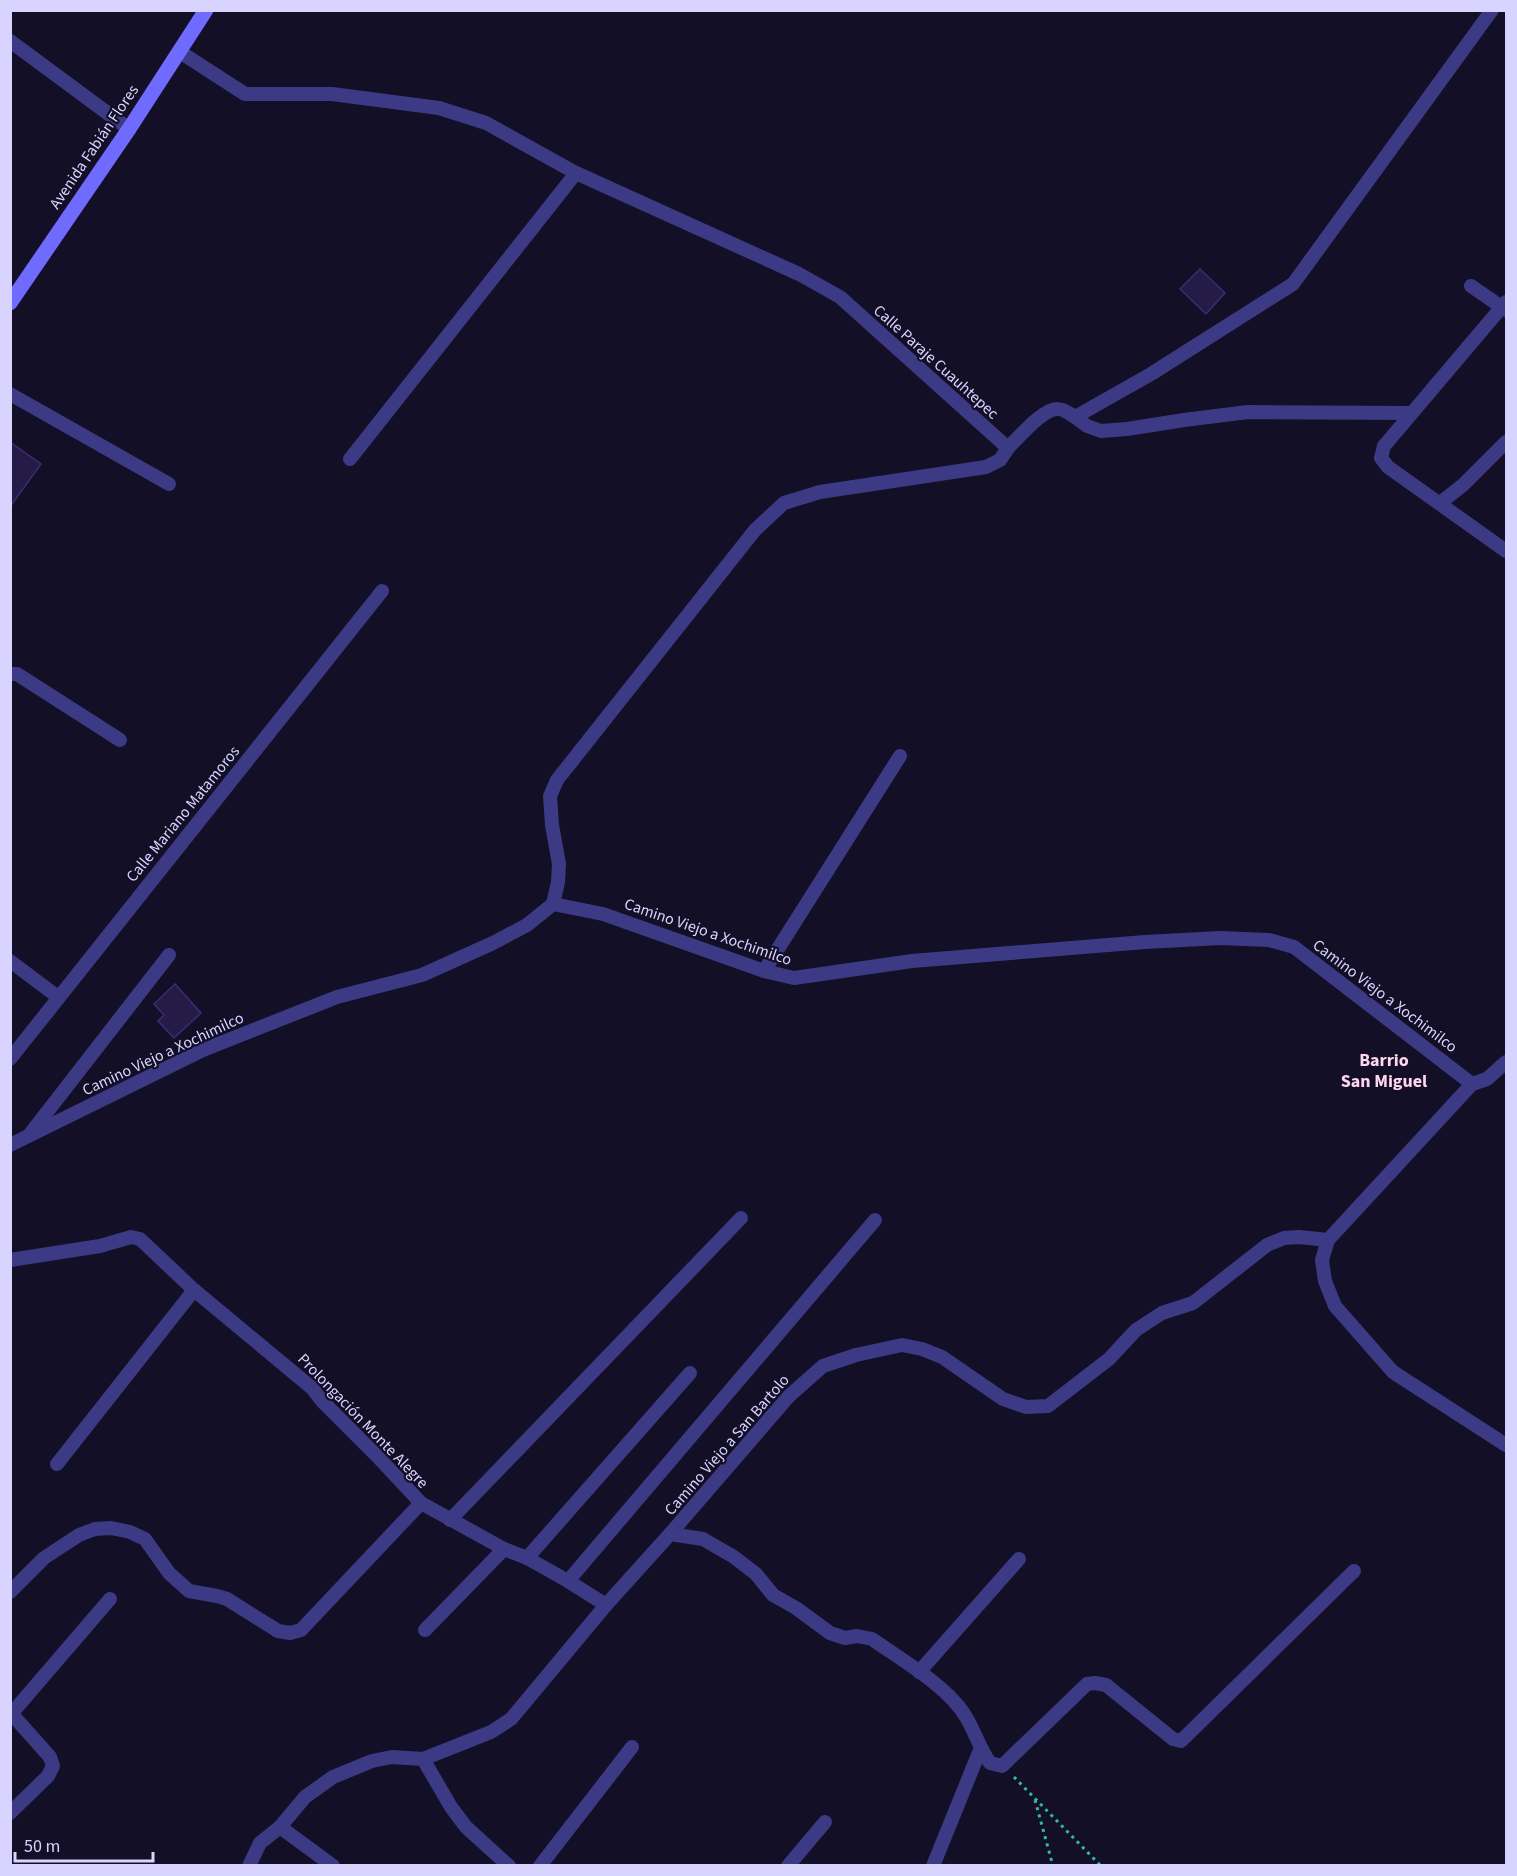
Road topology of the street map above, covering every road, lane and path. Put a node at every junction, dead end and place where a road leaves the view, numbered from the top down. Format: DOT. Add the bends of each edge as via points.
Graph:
graph roads {
  1 [pos="206,10"];
  2 [pos="1492,10"];
  3 [pos="10,41"];
  4 [pos="180,52"];
  5 [pos="129,129"];
  6 [pos="576,173"];
  7 [pos="1471,286"];
  8 [pos="10,303"];
  9 [pos="1505,306"];
  10 [pos="10,394"];
  11 [pos="1412,413"];
  12 [pos="1075,417"];
  13 [pos="1506,442"];
  14 [pos="1008,448"];
  15 [pos="350,459"];
  16 [pos="169,484"];
  17 [pos="1440,503"];
  18 [pos="1506,551"];
  19 [pos="382,591"];
  20 [pos="10,674"];
  21 [pos="120,740"];
  22 [pos="900,756"];
  23 [pos="553,904"];
  24 [pos="169,955"];
  25 [pos="10,960"];
  26 [pos="764,971"];
  27 [pos="58,997"];
  28 [pos="10,1059"];
  29 [pos="1506,1062"];
  30 [pos="1472,1084"];
  31 [pos="27,1138"];
  32 [pos="10,1145"];
  33 [pos="741,1218"];
  34 [pos="875,1220"];
  35 [pos="1328,1240"];
  36 [pos="10,1260"];
  37 [pos="195,1290"];
  38 [pos="690,1373"];
  39 [pos="1506,1445"];
  40 [pos="57,1464"];
  41 [pos="421,1503"];
  42 [pos="450,1520"];
  43 [pos="670,1534"];
  44 [pos="504,1549"];
  45 [pos="527,1558"];
  46 [pos="1019,1559"];
  47 [pos="1354,1571"];
  48 [pos="568,1581"];
  49 [pos="10,1592"];
  50 [pos="110,1599"];
  51 [pos="606,1605"];
  52 [pos="425,1630"];
  53 [pos="919,1672"];
  54 [pos="11,1712"];
  55 [pos="632,1747"];
  56 [pos="980,1750"];
  57 [pos="423,1759"];
  58 [pos="1002,1766"];
  59 [pos="1034,1798"];
  60 [pos="10,1813"];
  61 [pos="825,1822"];
  62 [pos="280,1827"];
  63 [pos="249,1866"];
  64 [pos="333,1866"];
  65 [pos="509,1866"];
  66 [pos="540,1866"];
  67 [pos="788,1866"];
  68 [pos="933,1866"];
  69 [pos="1053,1866"];
  70 [pos="1101,1866"];
  1 -- 4 [label="main road, Avenida Fabián Flores"];
  2 -- 12 [label="street" via="1293,284"];
  3 -- 5 [label="street"];
  4 -- 5 [label="main road, Avenida Fabián Flores"];
  4 -- 6 [label="street, Calle Paraje Cuauhtepec" via="245,94 332,94 439,108 486,123"];
  5 -- 8 [label="main road, Avenida Fabián Flores"];
  6 -- 14 [label="street, Calle Paraje Cuauhtepec" via="799,274 840,297"];
  6 -- 15 [label="street"];
  7 -- 9 [label="street"];
  9 -- 11 [label="street"];
  10 -- 16 [label="street"];
  11 -- 12 [label="street" via="1248,412 1101,431"];
  11 -- 17 [label="street" via="1384,446 1381,458"];
  12 -- 14 [label="street" via="1054,408"];
  13 -- 17 [label="street"];
  14 -- 23 [label="street" via="1000,460 986,467 820,492 784,503 755,530 558,780 550,796 559,864"];
  17 -- 18 [label="street"];
  19 -- 27 [label="street, Calle Mariano Matamoros"];
  20 -- 21 [label="street" via="16,674"];
  22 -- 26 [label="street"];
  23 -- 26 [label="street, Camino Viejo a Xochimilco" via="603,914"];
  23 -- 31 [label="street, Camino Viejo a Xochimilco" via="493,943 422,975 337,997 203,1050"];
  24 -- 31 [label="street"];
  25 -- 27 [label="street"];
  26 -- 30 [label="street, Camino Viejo a Xochimilco" via="794,978 1010,952 1220,938 1269,940 1294,947"];
  27 -- 28 [label="street, Calle Mariano Matamoros"];
  29 -- 30 [label="street" via="1487,1080"];
  30 -- 35 [label="street"];
  31 -- 32 [label="street, Camino Viejo a Xochimilco"];
  33 -- 42 [label="street"];
  34 -- 48 [label="street"];
  35 -- 39 [label="street" via="1322,1260 1335,1306 1393,1372"];
  35 -- 43 [label="street, Camino Viejo a San Bartolo" via="1284,1238 1267,1245 1193,1303 1162,1312 1136,1329 1109,1359 1047,1406 1026,1407 1003,1399 942,1357 922,1349 902,1346 823,1366 789,1396"];
  36 -- 37 [label="street, Prolongación Monte Alegre" via="140,1239"];
  37 -- 40 [label="street"];
  37 -- 41 [label="street, Prolongación Monte Alegre" via="312,1388"];
  38 -- 45 [label="street"];
  41 -- 42 [label="street, Prolongación Monte Alegre"];
  41 -- 49 [label="street" via="301,1630 290,1633 278,1631 227,1599 189,1592 169,1573 145,1539 111,1528 79,1535 44,1558"];
  42 -- 44 [label="street, Prolongación Monte Alegre"];
  43 -- 51 [label="street, Camino Viejo a San Bartolo"];
  43 -- 53 [label="street" via="703,1539 756,1574 773,1595 830,1632 845,1638 872,1640"];
  44 -- 45 [label="street, Prolongación Monte Alegre"];
  44 -- 52 [label="street"];
  45 -- 48 [label="street, Prolongación Monte Alegre"];
  46 -- 53 [label="street"];
  47 -- 58 [label="street" via="1181,1741 1173,1739 1106,1685 1087,1684"];
  48 -- 51 [label="street, Prolongación Monte Alegre"];
  50 -- 54 [label="street"];
  51 -- 57 [label="street" via="511,1719 491,1732"];
  53 -- 56 [label="street" via="948,1695 966,1716"];
  54 -- 60 [label="street" via="50,1757 53,1766 48,1776"];
  55 -- 66 [label="street"];
  56 -- 58 [label="street" via="990,1764"];
  56 -- 68 [label="street"];
  57 -- 62 [label="street" via="392,1757 333,1777 305,1797"];
  57 -- 65 [label="street" via="466,1827"];
  58 -- 59 [label="path"];
  59 -- 69 [label="path"];
  59 -- 70 [label="path"];
  61 -- 67 [label="street"];
  62 -- 63 [label="street" via="260,1843"];
  62 -- 64 [label="street"];
}
